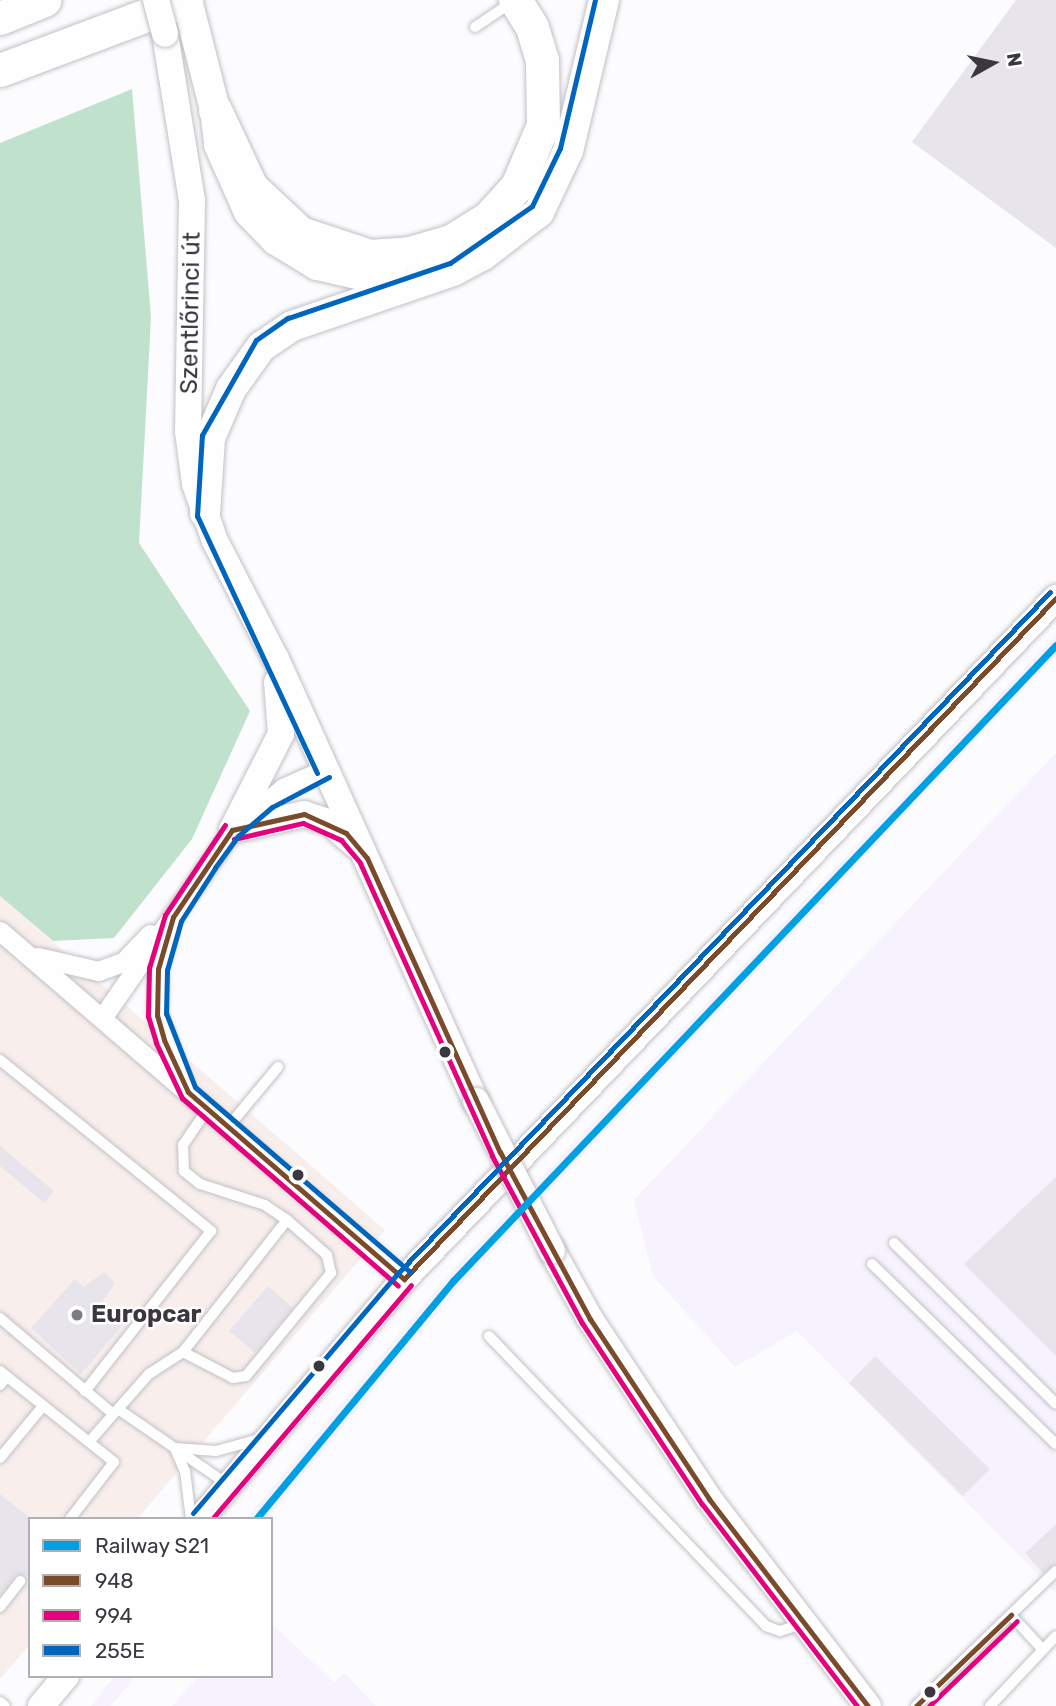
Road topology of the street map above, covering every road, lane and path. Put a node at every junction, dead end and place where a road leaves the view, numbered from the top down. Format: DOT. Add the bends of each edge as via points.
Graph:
graph roads {
  1 [pos="44,0"];
  2 [pos="156,0"];
  3 [pos="515,0"];
  4 [pos="604,0"];
  5 [pos="189,8"];
  6 [pos="0,18"];
  7 [pos="475,27"];
  8 [pos="0,70"];
  9 [pos="215,110"];
  10 [pos="407,286"];
  11 [pos="205,513"];
  12 [pos="1056,598"];
  13 [pos="276,659"];
  14 [pos="325,769"];
  15 [pos="232,830"];
  16 [pos="367,858"];
  17 [pos="173,917"];
  18 [pos="0,930"];
  19 [pos="27,953"];
  20 [pos="102,1018"];
  21 [pos="0,1060"];
  22 [pos="278,1067"];
  23 [pos="188,1092"];
  24 [pos="207,1110"];
  25 [pos="228,1127"];
  26 [pos="287,1220"];
  27 [pos="894,1243"];
  28 [pos="872,1264"];
  29 [pos="404,1279"];
  30 [pos="0,1318"];
  31 [pos="489,1336"];
  32 [pos="183,1352"];
  33 [pos="2,1378"];
  34 [pos="85,1391"];
  35 [pos="1056,1404"];
  36 [pos="43,1406"];
  37 [pos="116,1412"];
  38 [pos="270,1436"];
  39 [pos="89,1442"];
  40 [pos="1056,1444"];
  41 [pos="174,1448"];
  42 [pos="0,1458"];
  43 [pos="229,1485"];
  44 [pos="72,1517"];
  45 [pos="191,1517"];
  46 [pos="202,1517"];
  47 [pos="1056,1571"];
  48 [pos="20,1581"];
  49 [pos="0,1607"];
  50 [pos="1011,1615"];
  51 [pos="805,1623"];
  52 [pos="1056,1636"];
  53 [pos="1044,1650"];
  54 [pos="64,1678"];
  55 [pos="0,1702"];
  56 [pos="5,1706"];
  57 [pos="41,1706"];
  58 [pos="868,1706"];
  59 [pos="916,1706"];
  60 [pos="990,1706"];
  1 -- 6 [label="highway"];
  2 -- 11 [label="main road, Szentlőrinci út, bridge" via="192,201 188,431"];
  3 -- 7 [label="lane"];
  3 -- 9 [label="highway" via="532,27 542,60 543,125 517,186 488,218 451,241 409,253 370,256 300,233 251,187"];
  4 -- 10 [label="main road" via="568,151 538,212 483,256"];
  5 -- 8 [label="highway"];
  5 -- 9 [label="main road"];
  9 -- 10 [label="main road" via="228,177 249,212 276,240 340,274"];
  10 -- 11 [label="main road" via="292,326 261,347 231,389 210,438"];
  11 -- 13 [label="main road, Szentlőrinci út"];
  12 -- 29 [label="main road"];
  13 -- 14 [label="main road, Szentlőrinci út"];
  13 -- 15 [label="main road" via="281,734"];
  14 -- 15 [label="street" via="283,788"];
  14 -- 16 [label="main road, Szentlőrinci út"];
  15 -- 16 [label="main road" via="304,814 346,834"];
  15 -- 17 [label="street"];
  16 -- 51 [label="main road, Szentlőrinci út, bridge" via="476,1101 552,1251 650,1412"];
  17 -- 19 [label="street" via="123,962 98,971"];
  17 -- 20 [label="street"];
  17 -- 23 [label="street" via="158,968 157,1015"];
  18 -- 19 [label="street"];
  19 -- 20 [label="street"];
  20 -- 23 [label="street"];
  21 -- 34 [label="lane" via="211,1231"];
  22 -- 25 [label="lane"];
  23 -- 24 [label="street"];
  24 -- 25 [label="street"];
  24 -- 26 [label="lane" via="183,1145 184,1171 200,1184 265,1205"];
  25 -- 29 [label="street"];
  26 -- 32 [label="lane"];
  26 -- 32 [label="lane" via="327,1255 330,1278 247,1376 233,1378"];
  27 -- 35 [label="lane"];
  28 -- 40 [label="lane"];
  29 -- 38 [label="main road"];
  30 -- 34 [label="lane"];
  31 -- 51 [label="lane" via="765,1626 780,1631"];
  32 -- 37 [label="lane" via="149,1374"];
  33 -- 36 [label="lane"];
  34 -- 37 [label="lane"];
  36 -- 39 [label="lane"];
  36 -- 42 [label="lane"];
  37 -- 39 [label="lane"];
  37 -- 41 [label="lane"];
  38 -- 41 [label="lane" via="216,1451"];
  38 -- 43 [label="main road"];
  39 -- 44 [label="lane" via="114,1462"];
  41 -- 43 [label="lane"];
  41 -- 45 [label="lane" via="185,1471"];
  43 -- 46 [label="main road"];
  47 -- 50 [label="lane"];
  48 -- 49 [label="lane"];
  50 -- 53 [label="lane"];
  50 -- 59 [label="lane"];
  51 -- 58 [label="main road, Szentlőrinci út"];
  52 -- 53 [label="lane"];
  53 -- 60 [label="lane"];
  54 -- 57 [label="main road"];
  55 -- 56 [label="lane"];
}
